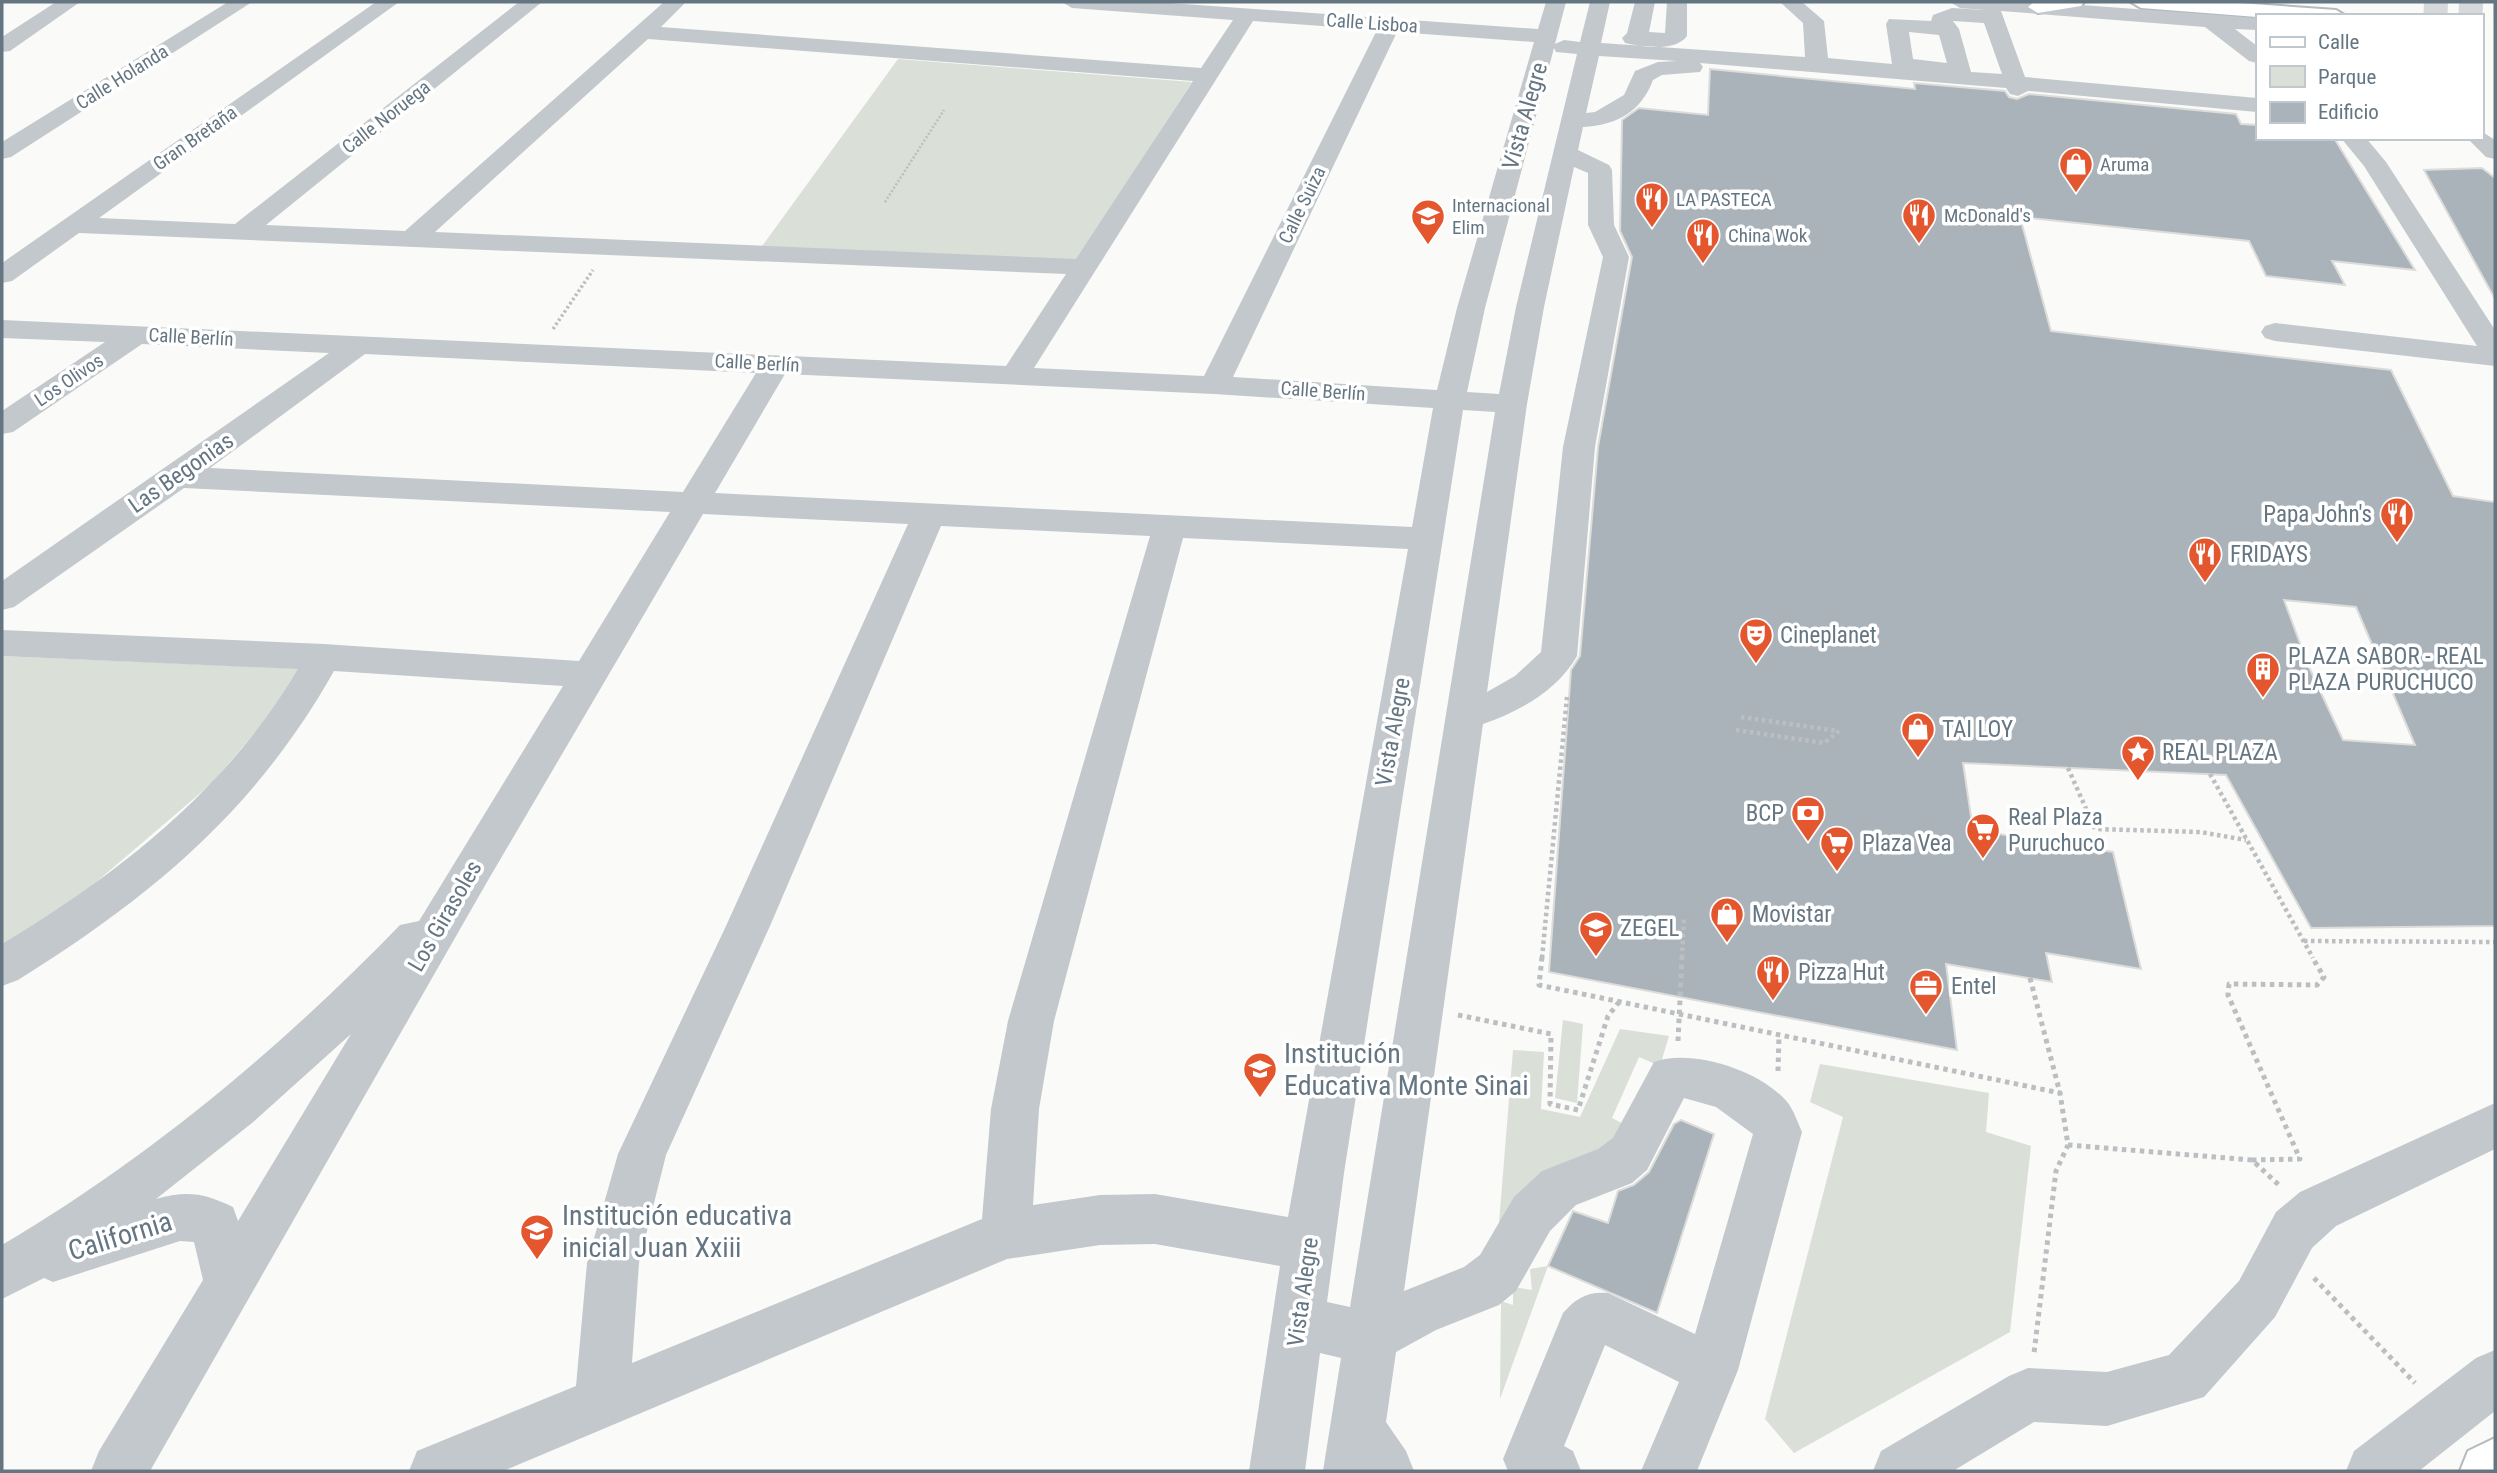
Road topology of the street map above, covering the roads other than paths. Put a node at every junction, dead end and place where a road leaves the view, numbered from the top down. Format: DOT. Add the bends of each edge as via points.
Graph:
graph roads {
  1 [pos="70,2"];
  2 [pos="242,2"];
  3 [pos="389,2"];
  4 [pos="532,2"];
  5 [pos="676,2"];
  6 [pos="1072,2"];
  7 [pos="1645,2"];
  8 [pos="1677,2"];
  9 [pos="1790,2"];
  10 [pos="1960,2"];
  11 [pos="2074,2"];
  12 [pos="2141,2"];
  13 [pos="2038,7"];
  14 [pos="1247,14"];
  15 [pos="2308,14"];
  16 [pos="2210,20"];
  17 [pos="1550,24"];
  18 [pos="2256,24"];
  19 [pos="1390,25"];
  20 [pos="1594,26"];
  21 [pos="1948,29"];
  22 [pos="643,32"];
  23 [pos="1637,38"];
  24 [pos="2,46"];
  25 [pos="2256,55"];
  26 [pos="1728,58"];
  27 [pos="1817,64"];
  28 [pos="1208,75"];
  29 [pos="2017,86"];
  30 [pos="2256,105"];
  31 [pos="1568,137"];
  32 [pos="12,138"];
  33 [pos="2355,140"];
  34 [pos="2481,140"];
  35 [pos="2,152"];
  36 [pos="2495,152"];
  37 [pos="72,225"];
  38 [pos="241,232"];
  39 [pos="412,239"];
  40 [pos="1084,267"];
  41 [pos="2,275"];
  42 [pos="1499,313"];
  43 [pos="2,329"];
  44 [pos="2275,332"];
  45 [pos="136,335"];
  46 [pos="359,345"];
  47 [pos="2495,354"];
  48 [pos="776,364"];
  49 [pos="1015,375"];
  50 [pos="1214,385"];
  51 [pos="1450,399"];
  52 [pos="1512,404"];
  53 [pos="2,425"];
  54 [pos="177,477"];
  55 [pos="694,502"];
  56 [pos="929,514"];
  57 [pos="1170,527"];
  58 [pos="1426,539"];
  59 [pos="2,598"];
  60 [pos="2,643"];
  61 [pos="324,657"];
  62 [pos="591,675"];
  63 [pos="1464,716"];
  64 [pos="472,870"];
  65 [pos="2,967"];
  66 [pos="2495,1125"];
  67 [pos="1006,1234"];
  68 [pos="1311,1246"];
  69 [pos="3,1272"];
  70 [pos="230,1286"];
  71 [pos="1299,1322"];
  72 [pos="1369,1338"];
  73 [pos="1711,1370"];
  74 [pos="2495,1377"];
  75 [pos="601,1401"];
  76 [pos="1365,1457"];
  77 [pos="2495,1466"];
  78 [pos="119,1471"];
  79 [pos="438,1471"];
  80 [pos="1276,1471"];
  81 [pos="1553,1471"];
  82 [pos="1669,1471"];
  83 [pos="1901,1471"];
  84 [pos="2374,1471"];
  85 [pos="2488,1471"];
  1 -- 24 [label="street"];
  2 -- 32 [label="street, Calle Holanda"];
  3 -- 37 [label="street, Gran Bretaña"];
  4 -- 38 [label="street, Calle Noruega"];
  5 -- 22 [label="street"];
  6 -- 14 [label="street, Calle Lisboa"];
  7 -- 23 [label="street"];
  8 -- 23 [label="street" via="1676,36 1668,40"];
  9 -- 27 [label="street" via="1813,20"];
  10 -- 13 [label="street"];
  11 -- 13 [label="main road"];
  12 -- 15 [label="main road"];
  13 -- 16 [label="street"];
  14 -- 19 [label="street, Calle Lisboa"];
  14 -- 28 [label="street"];
  16 -- 18 [label="street"];
  16 -- 25 [label="street"];
  17 -- 19 [label="street, Calle Lisboa"];
  17 -- 20 [label="street"];
  17 -- 20 [label="street" via="1574,11 1590,15"];
  17 -- 42 [label="street, Vista Alegre"];
  19 -- 50 [label="street, Calle Suiza"];
  20 -- 23 [label="street"];
  20 -- 26 [label="street"];
  20 -- 31 [label="street, Vista Alegre"];
  21 -- 29 [label="street" via="1940,19 1952,14 1993,15"];
  22 -- 28 [label="street"];
  22 -- 39 [label="street"];
  26 -- 27 [label="street"];
  26 -- 31 [label="street" via="1718,64 1658,69 1643,76 1634,99"];
  27 -- 29 [label="street"];
  28 -- 40 [label="street"];
  29 -- 30 [label="street"];
  31 -- 42 [label="street, Vista Alegre"];
  31 -- 63 [label="street" via="1600,170 1601,225 1616,257 1579,447 1559,656 1543,676 1519,693"];
  32 -- 35 [label="street, Calle Holanda"];
  33 -- 47 [label="street" via="2374,162"];
  34 -- 36 [label="street"];
  37 -- 38 [label="street"];
  37 -- 41 [label="street, Gran Bretaña"];
  38 -- 39 [label="street"];
  39 -- 40 [label="street"];
  40 -- 49 [label="street"];
  42 -- 51 [label="street, Vista Alegre"];
  42 -- 52 [label="street, Vista Alegre"];
  43 -- 45 [label="street, Calle Berlín"];
  44 -- 47 [label="street"];
  45 -- 46 [label="street, Calle Berlín"];
  45 -- 53 [label="street, Los Olivos"];
  46 -- 48 [label="street, Calle Berlín"];
  46 -- 54 [label="street, Las Begonias"];
  48 -- 49 [label="street, Calle Berlín"];
  48 -- 55 [label="street, Los Girasoles"];
  49 -- 50 [label="street, Calle Berlín"];
  50 -- 51 [label="street, Calle Berlín"];
  51 -- 52 [label="street, Calle Berlín"];
  51 -- 58 [label="street, Vista Alegre"];
  52 -- 63 [label="street, Vista Alegre"];
  54 -- 55 [label="street"];
  54 -- 59 [label="street, Las Begonias"];
  55 -- 56 [label="street"];
  55 -- 62 [label="street, Los Girasoles"];
  56 -- 57 [label="street"];
  56 -- 75 [label="street" via="642,1154 613,1263"];
  57 -- 58 [label="street"];
  57 -- 67 [label="street" via="1031,1021 1015,1109"];
  58 -- 68 [label="street, Vista Alegre" via="1319,1173"];
  60 -- 61 [label="street"];
  61 -- 62 [label="street"];
  61 -- 65 [label="street" via="302,698 264,751 201,819 120,888"];
  62 -- 64 [label="street, Los Girasoles"];
  63 -- 72 [label="street, Vista Alegre"];
  64 -- 69 [label="street" via="390,965 286,1066 156,1169"];
  64 -- 70 [label="street, Los Girasoles"];
  66 -- 83 [label="street" via="2318,1209 2294,1230 2257,1299 2185,1378 2107,1399 2028,1395"];
  67 -- 68 [label="street" via="1090,1221 1155,1219"];
  67 -- 75 [label="street"];
  68 -- 71 [label="street, Vista Alegre"];
  69 -- 70 [label="street, California" via="192,1216 215,1225"];
  70 -- 78 [label="street, Los Girasoles"];
  71 -- 72 [label="street"];
  71 -- 80 [label="street, Vista Alegre"];
  72 -- 73 [label="street" via="1420,1310 1481,1287 1498,1273 1532,1214 1559,1188 1615,1166 1630,1154 1667,1080 1675,1077 1752,1100 1770,1115 1778,1132"];
  72 -- 76 [label="street, Vista Alegre"];
  73 -- 81 [label="street" via="1608,1319 1594,1318 1582,1332 1531,1459"];
  73 -- 82 [label="street"];
  74 -- 84 [label="street"];
  75 -- 79 [label="street"];
  77 -- 85 [label="main road"];
}
